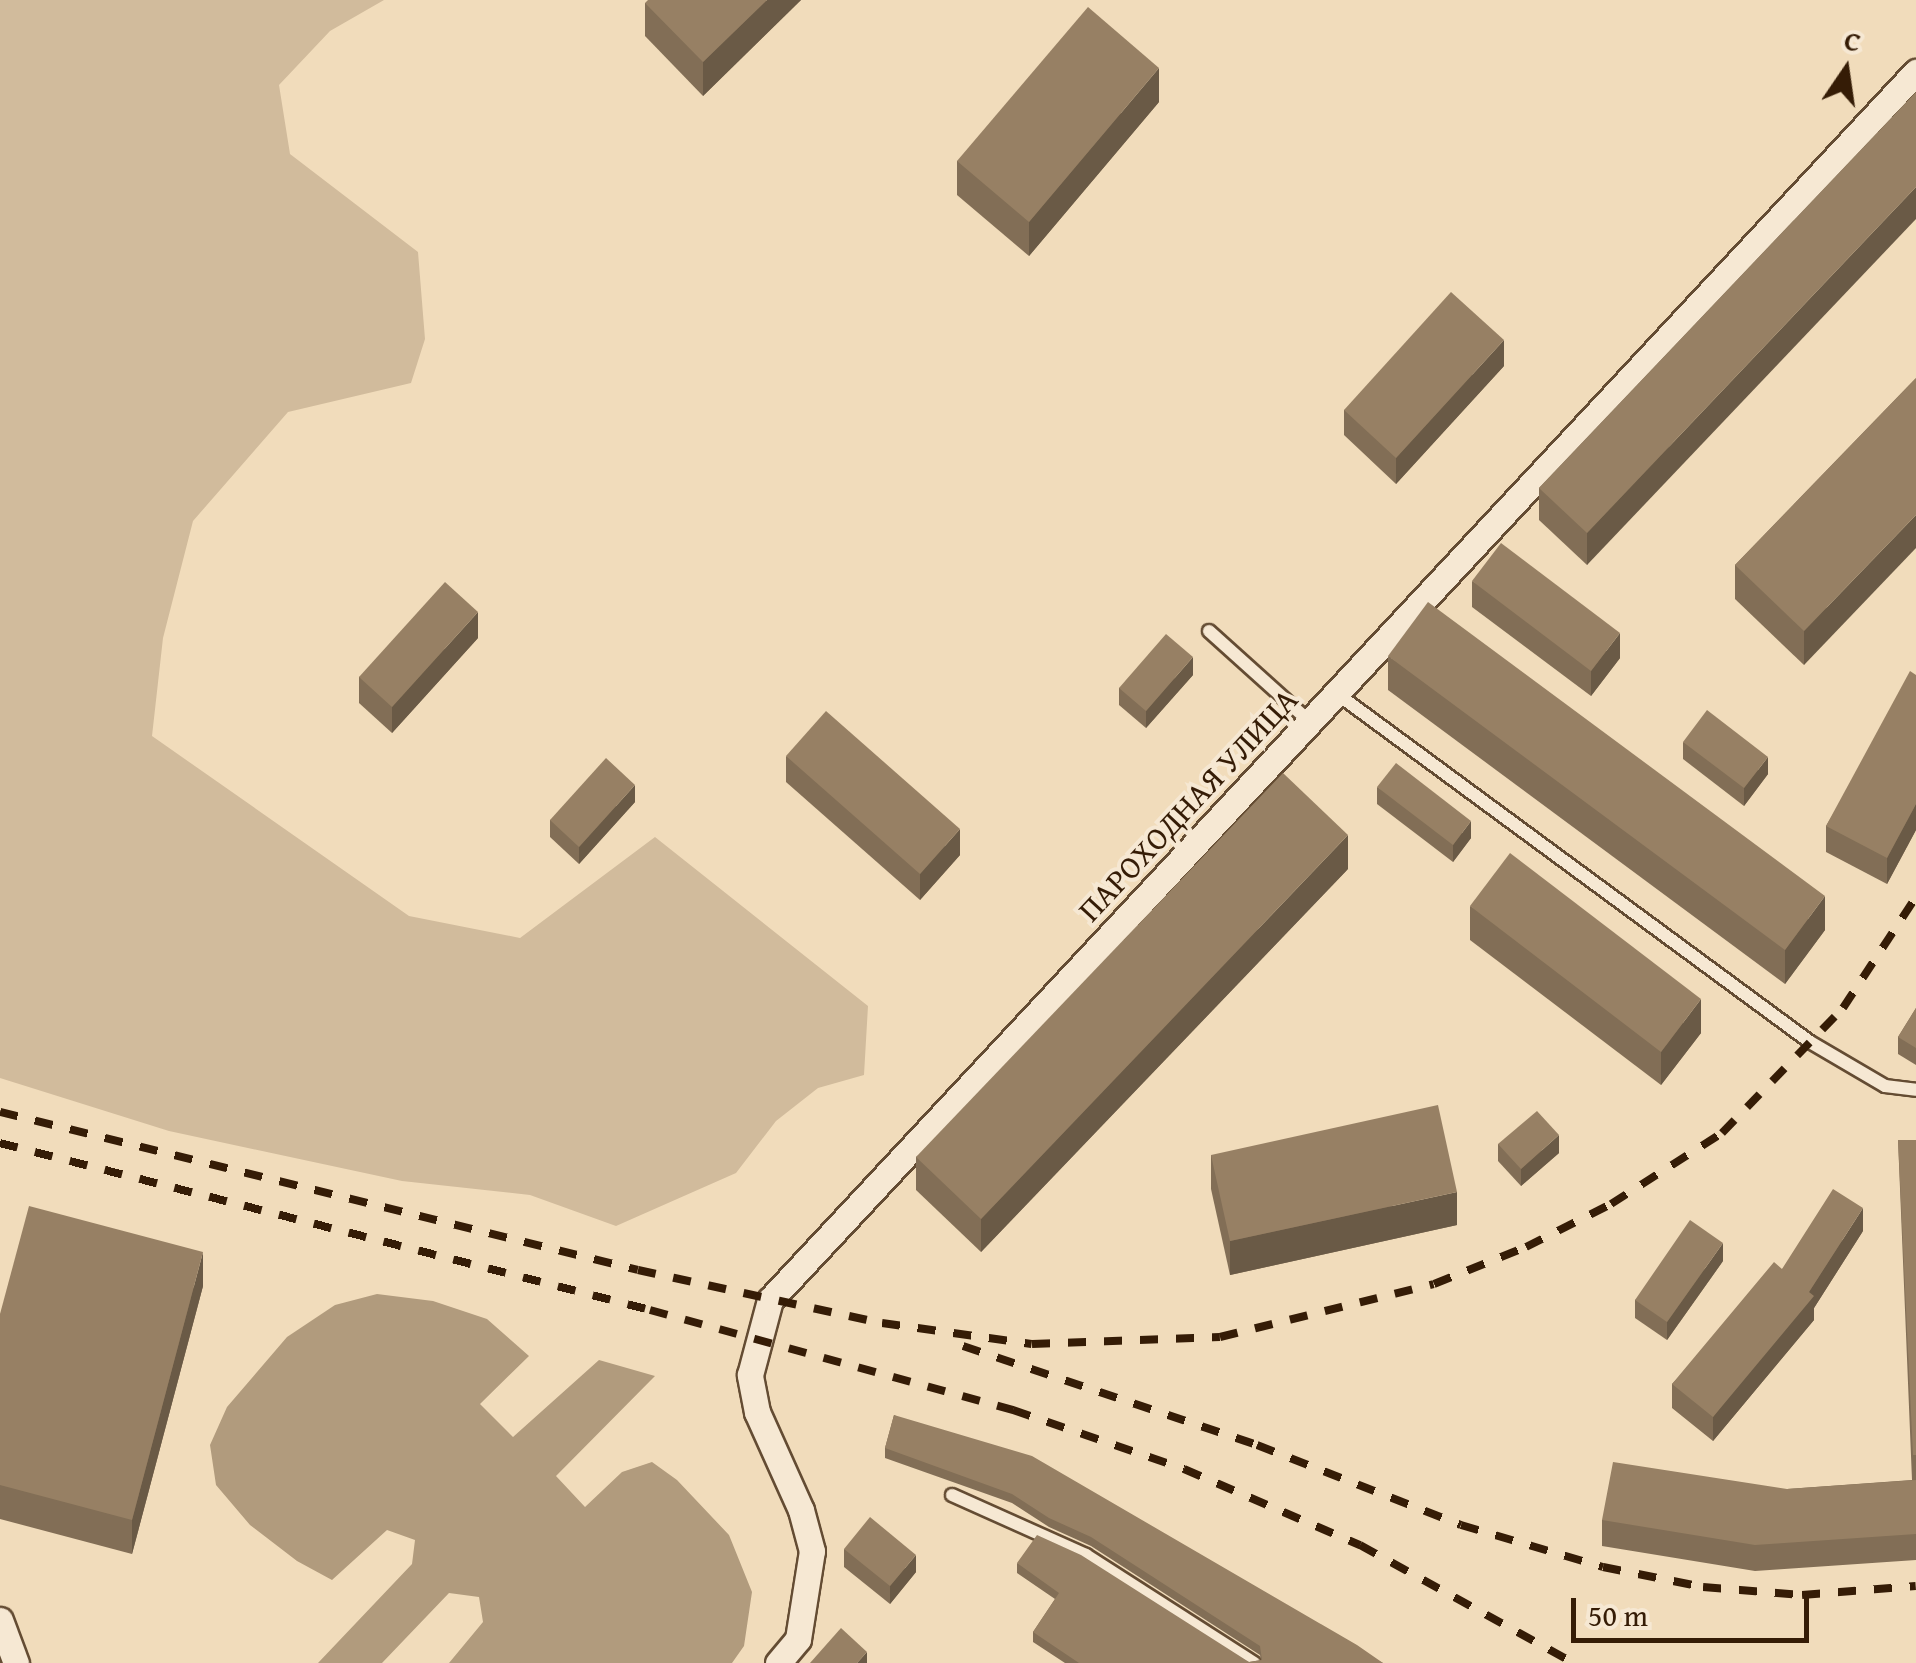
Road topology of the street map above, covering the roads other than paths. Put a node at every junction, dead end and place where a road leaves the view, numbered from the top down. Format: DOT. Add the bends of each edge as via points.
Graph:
graph roads {
  1 [pos="1916,72"];
  2 [pos="1208,631"];
  3 [pos="1336,693"];
  4 [pos="1310,722"];
  5 [pos="1916,1090"];
  6 [pos="952,1496"];
  7 [pos="0,1620"];
  8 [pos="16,1663"];
  9 [pos="778,1663"];
  10 [pos="1254,1663"];
  1 -- 3 [label="street, ПАРОХОДНАЯ УЛИЦА"];
  2 -- 4 [label="lane"];
  3 -- 4 [label="street, ПАРОХОДНАЯ УЛИЦА"];
  3 -- 5 [label="lane" via="1810,1042 1885,1086"];
  4 -- 9 [label="street, ПАРОХОДНАЯ УЛИЦА" via="770,1300 750,1375 757,1412 812,1551 798,1639"];
  6 -- 10 [label="lane" via="1086,1554"];
  7 -- 8 [label="street"];
}
